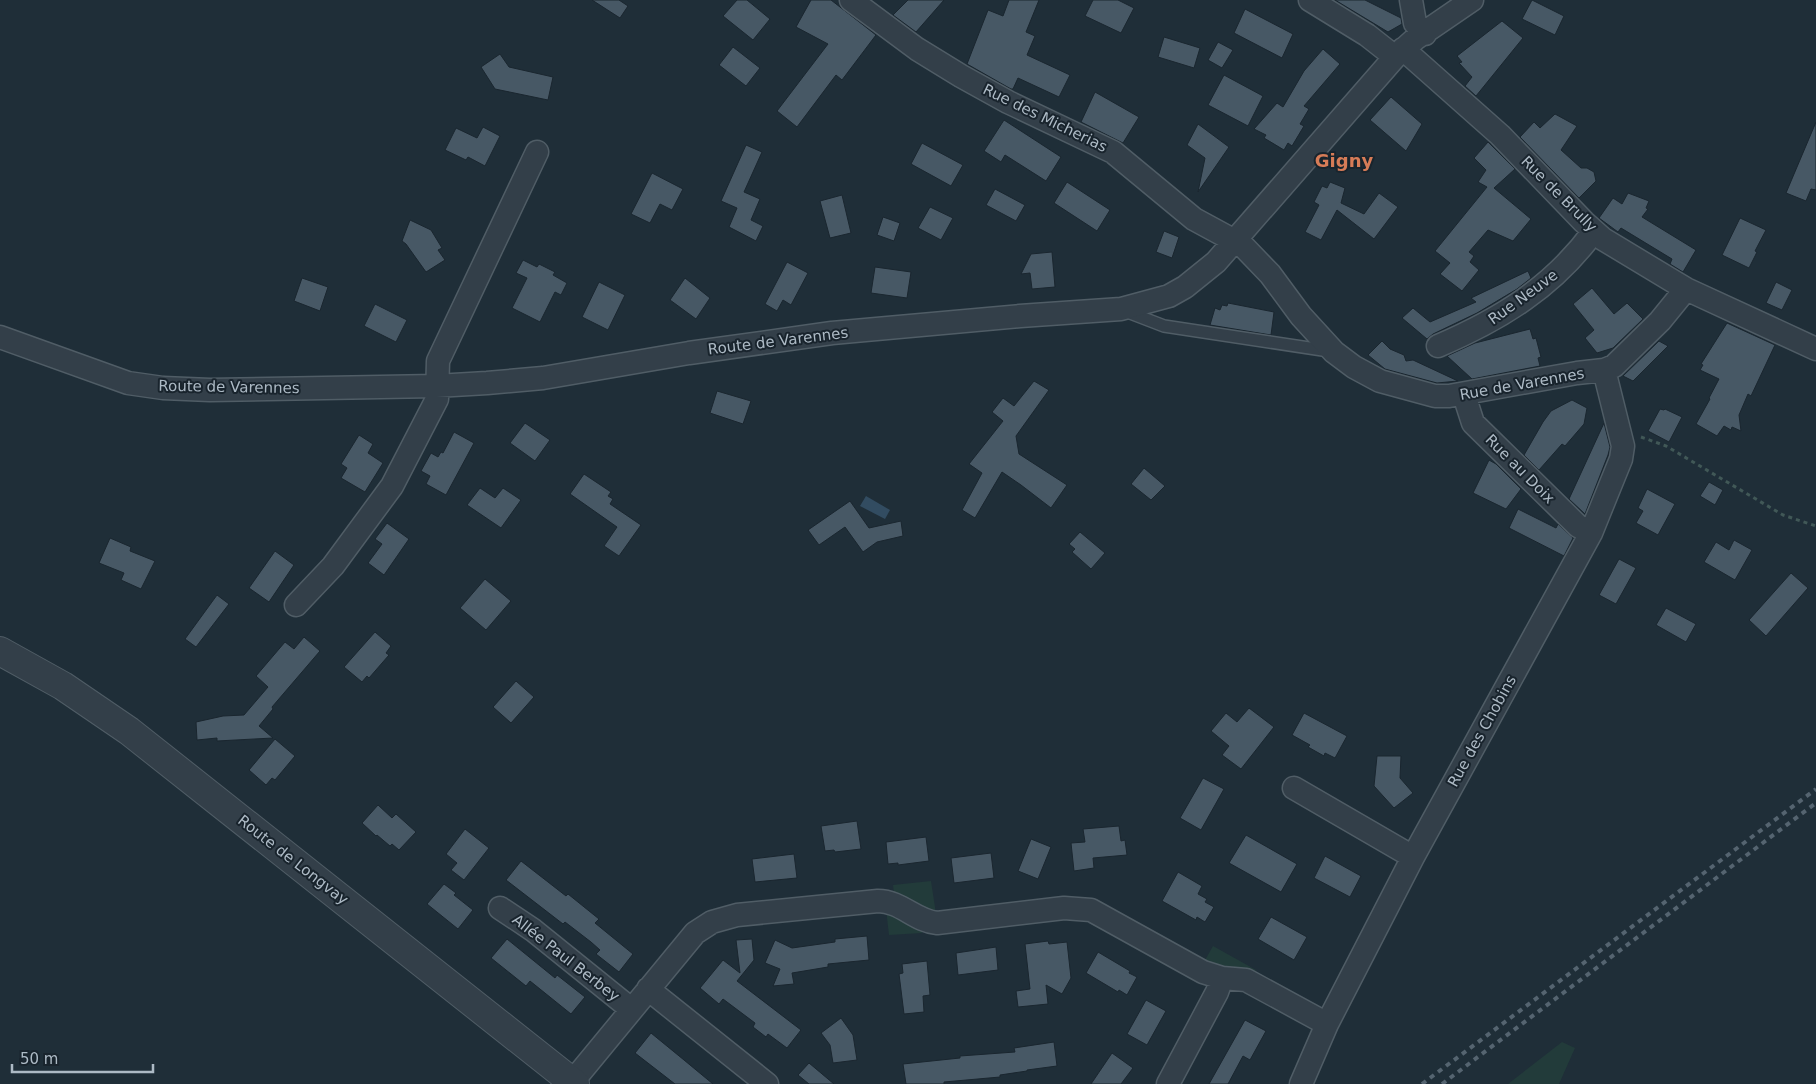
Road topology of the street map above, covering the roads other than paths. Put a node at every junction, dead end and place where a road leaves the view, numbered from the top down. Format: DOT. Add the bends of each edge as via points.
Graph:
graph roads {
  1 [pos="851,0"];
  2 [pos="1310,0"];
  3 [pos="1411,0"];
  4 [pos="1472,0"];
  5 [pos="1424,34"];
  6 [pos="1399,53"];
  7 [pos="537,152"];
  8 [pos="1594,231"];
  9 [pos="1234,241"];
  10 [pos="1686,289"];
  11 [pos="1121,310"];
  12 [pos="0,337"];
  13 [pos="1438,346"];
  14 [pos="1816,349"];
  15 [pos="1334,352"];
  16 [pos="1604,370"];
  17 [pos="436,386"];
  18 [pos="1464,395"];
  19 [pos="1591,533"];
  20 [pos="296,605"];
  21 [pos="0,651"];
  22 [pos="1294,788"];
  23 [pos="1413,857"];
  24 [pos="500,908"];
  25 [pos="1222,978"];
  26 [pos="648,989"];
  27 [pos="631,1009"];
  28 [pos="1327,1024"];
  29 [pos="570,1083"];
  30 [pos="767,1084"];
  31 [pos="1168,1084"];
  32 [pos="1301,1084"];
  1 -- 9 [label="street, Rue des Micherias" via="961,76 1113,152 1194,219"];
  2 -- 6 [label="street, Rue de Brully"];
  3 -- 5 [label="street" via="1415,23"];
  4 -- 5 [label="street, Route de Varennes"];
  5 -- 6 [label="street, Route de Varennes"];
  6 -- 8 [label="street, Rue de Brully" via="1500,135"];
  6 -- 9 [label="street, Route de Varennes"];
  7 -- 17 [label="street" via="438,361"];
  8 -- 10 [label="street, Rue de Brully"];
  8 -- 13 [label="street, Rue Neuve" via="1580,251 1536,291 1475,331"];
  9 -- 11 [label="street, Route de Varennes" via="1216,262 1185,287 1169,296"];
  9 -- 15 [label="street, Rue de Varennes" via="1270,274 1301,316"];
  10 -- 14 [label="street, Rue de Brully"];
  10 -- 16 [label="street, Rue de Varennes" via="1624,357"];
  11 -- 15 [label="lane" via="1164,326"];
  11 -- 17 [label="street, Route de Varennes" via="832,334 689,353 543,378"];
  12 -- 17 [label="street, Route de Varennes" via="128,383 163,388"];
  15 -- 18 [label="street, Rue de Varennes" via="1380,381 1435,396"];
  16 -- 18 [label="street, Rue de Varennes"];
  16 -- 19 [label="street, Rue des Chobins" via="1623,446 1621,459"];
  17 -- 20 [label="street" via="437,400 392,486 333,566"];
  18 -- 19 [label="street, Rue au Doix" via="1473,423 1578,526"];
  19 -- 23 [label="street, Rue des Chobins"];
  21 -- 29 [label="street, Route de Longvay" via="62,686 129,731"];
  22 -- 23 [label="street"];
  23 -- 28 [label="street, Rue des Chobins"];
  24 -- 27 [label="street, Allée Paul Berbey" via="533,930"];
  25 -- 26 [label="street" via="1202,972 1091,910 1064,908 937,923 920,919 896,904 878,900 737,915 712,922 695,933"];
  25 -- 28 [label="street" via="1246,980"];
  25 -- 31 [label="street"];
  26 -- 27 [label="street"];
  26 -- 30 [label="street"];
  27 -- 29 [label="street"];
  28 -- 32 [label="street, Rue des Chobins"];
}
